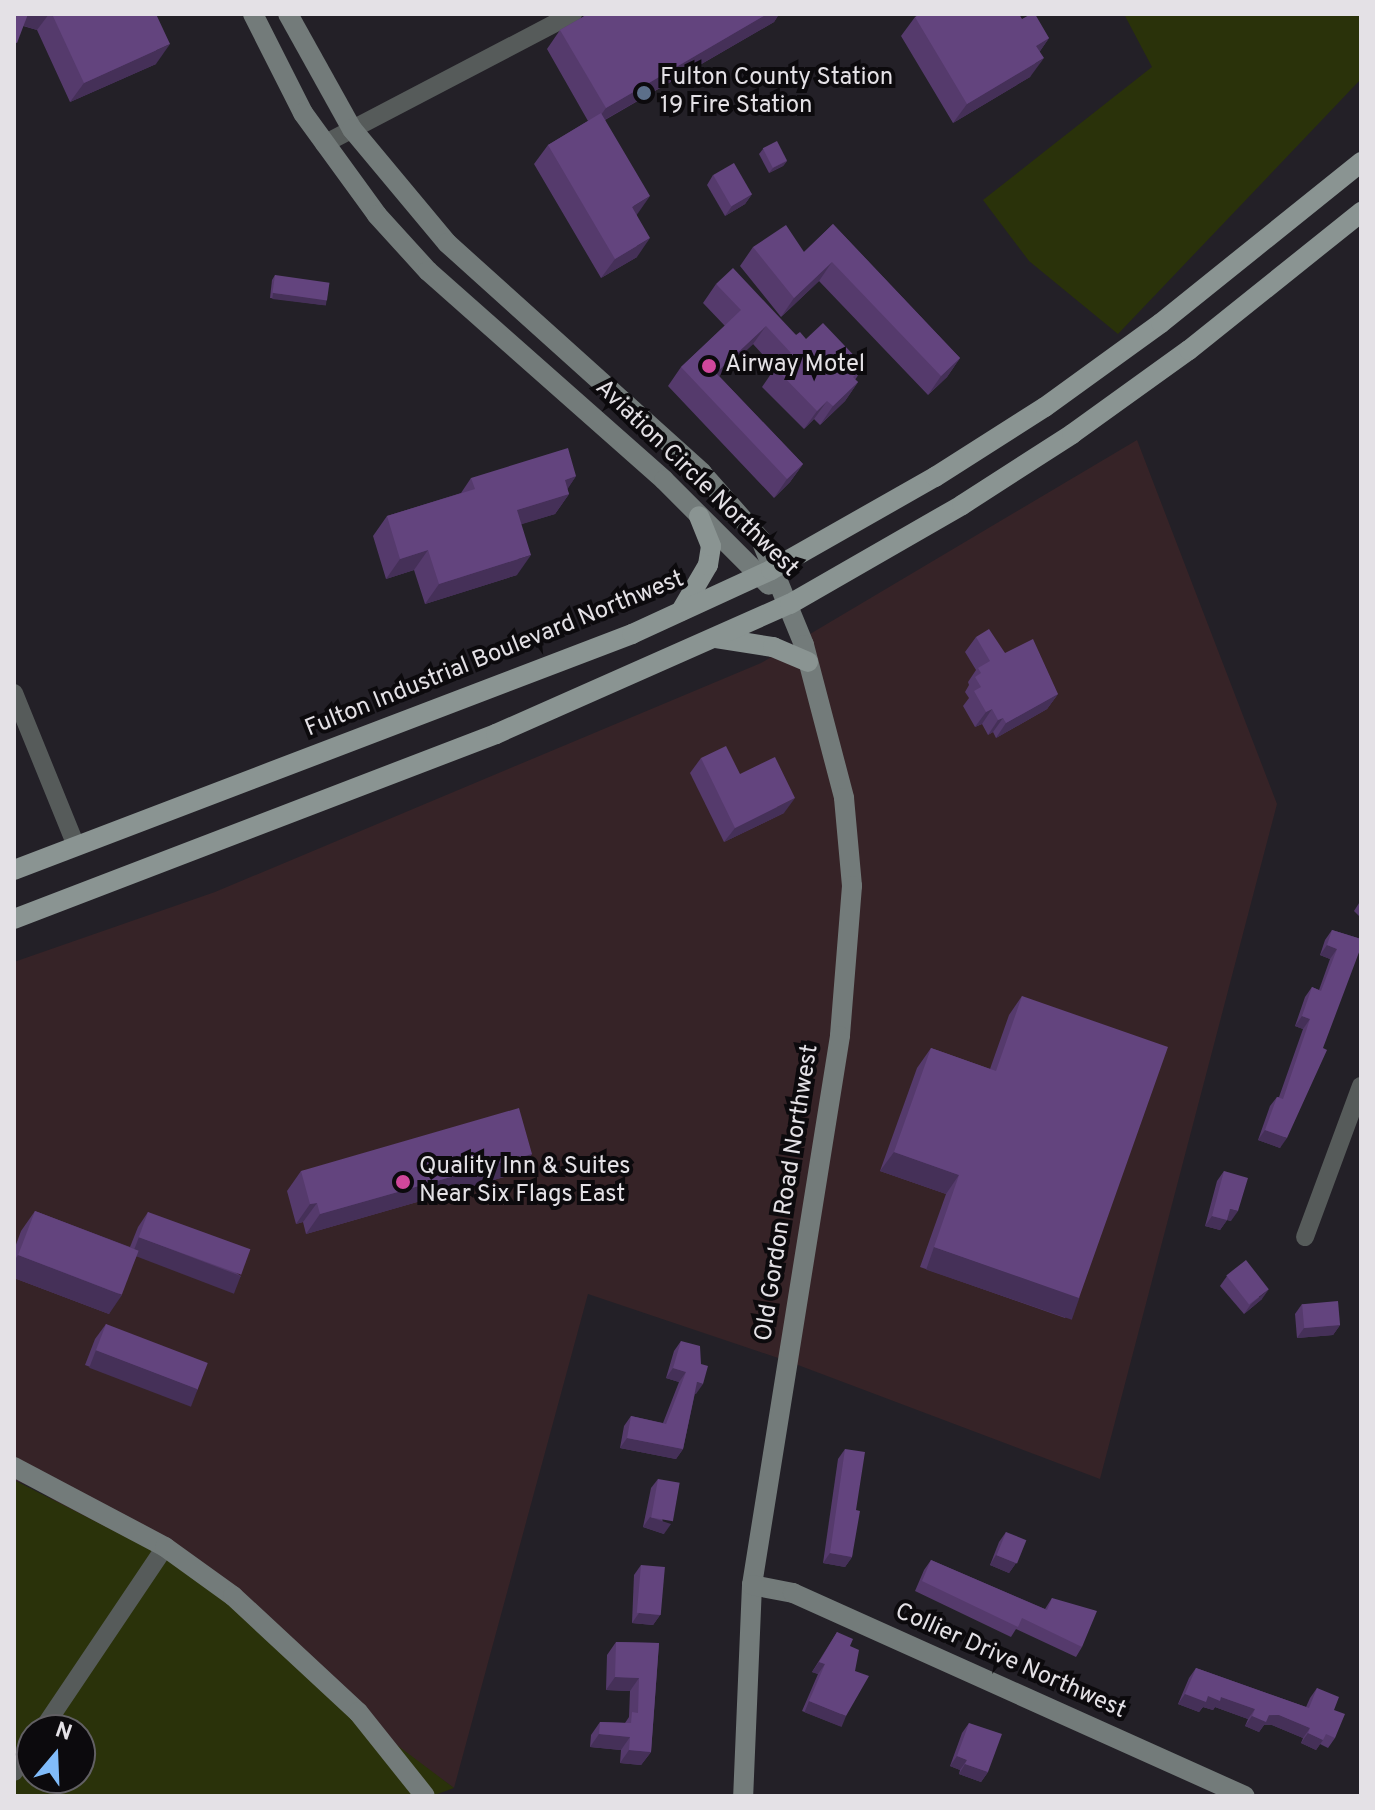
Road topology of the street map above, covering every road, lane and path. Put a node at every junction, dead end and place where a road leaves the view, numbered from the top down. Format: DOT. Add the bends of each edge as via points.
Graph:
graph roads {
  1 [pos="253,14"];
  2 [pos="288,14"];
  3 [pos="573,14"];
  4 [pos="352,129"];
  5 [pos="324,144"];
  6 [pos="1361,162"];
  7 [pos="1361,212"];
  8 [pos="699,516"];
  9 [pos="765,573"];
  10 [pos="790,604"];
  11 [pos="681,611"];
  12 [pos="716,638"];
  13 [pos="808,662"];
  14 [pos="14,693"];
  15 [pos="76,846"];
  16 [pos="14,870"];
  17 [pos="14,919"];
  18 [pos="1361,1086"];
  19 [pos="1305,1237"];
  20 [pos="14,1467"];
  21 [pos="165,1547"];
  22 [pos="752,1585"];
  23 [pos="53,1714"];
  24 [pos="425,1796"];
  25 [pos="743,1796"];
  26 [pos="1245,1796"];
  1 -- 5 [label="main road, Aviation Circle Northwest"];
  2 -- 4 [label="main road, Aviation Circle Northwest"];
  3 -- 4 [label="street"];
  4 -- 5 [label="street"];
  4 -- 9 [label="main road, Aviation Circle Northwest" via="447,243 734,504 761,540"];
  5 -- 8 [label="main road, Aviation Circle Northwest" via="428,271"];
  6 -- 9 [label="main road, Fulton Industrial Boulevard Northwest" via="1187,304 1045,407 935,477"];
  7 -- 10 [label="main road" via="1202,341 1072,434 962,505"];
  8 -- 9 [label="main road, Aviation Circle Northwest"];
  8 -- 11 [label="main road" via="711,546 708,565"];
  9 -- 10 [label="main road, Aviation Circle Northwest"];
  9 -- 11 [label="main road, Fulton Industrial Boulevard Northwest"];
  10 -- 12 [label="main road"];
  10 -- 13 [label="main road, Old Gordon Road Northwest"];
  11 -- 15 [label="main road, Fulton Industrial Boulevard Northwest"];
  12 -- 13 [label="main road" via="773,647"];
  12 -- 17 [label="main road" via="423,764"];
  13 -- 22 [label="main road, Old Gordon Road Northwest" via="844,798 852,886 840,1036"];
  14 -- 15 [label="street"];
  15 -- 16 [label="main road, Fulton Industrial Boulevard Northwest"];
  18 -- 19 [label="street"];
  20 -- 21 [label="main road"];
  21 -- 23 [label="street"];
  21 -- 24 [label="main road" via="298,1651 358,1712"];
  22 -- 25 [label="main road, Old Gordon Road Northwest"];
  22 -- 26 [label="main road, Collier Drive Northwest" via="793,1593"];
}
